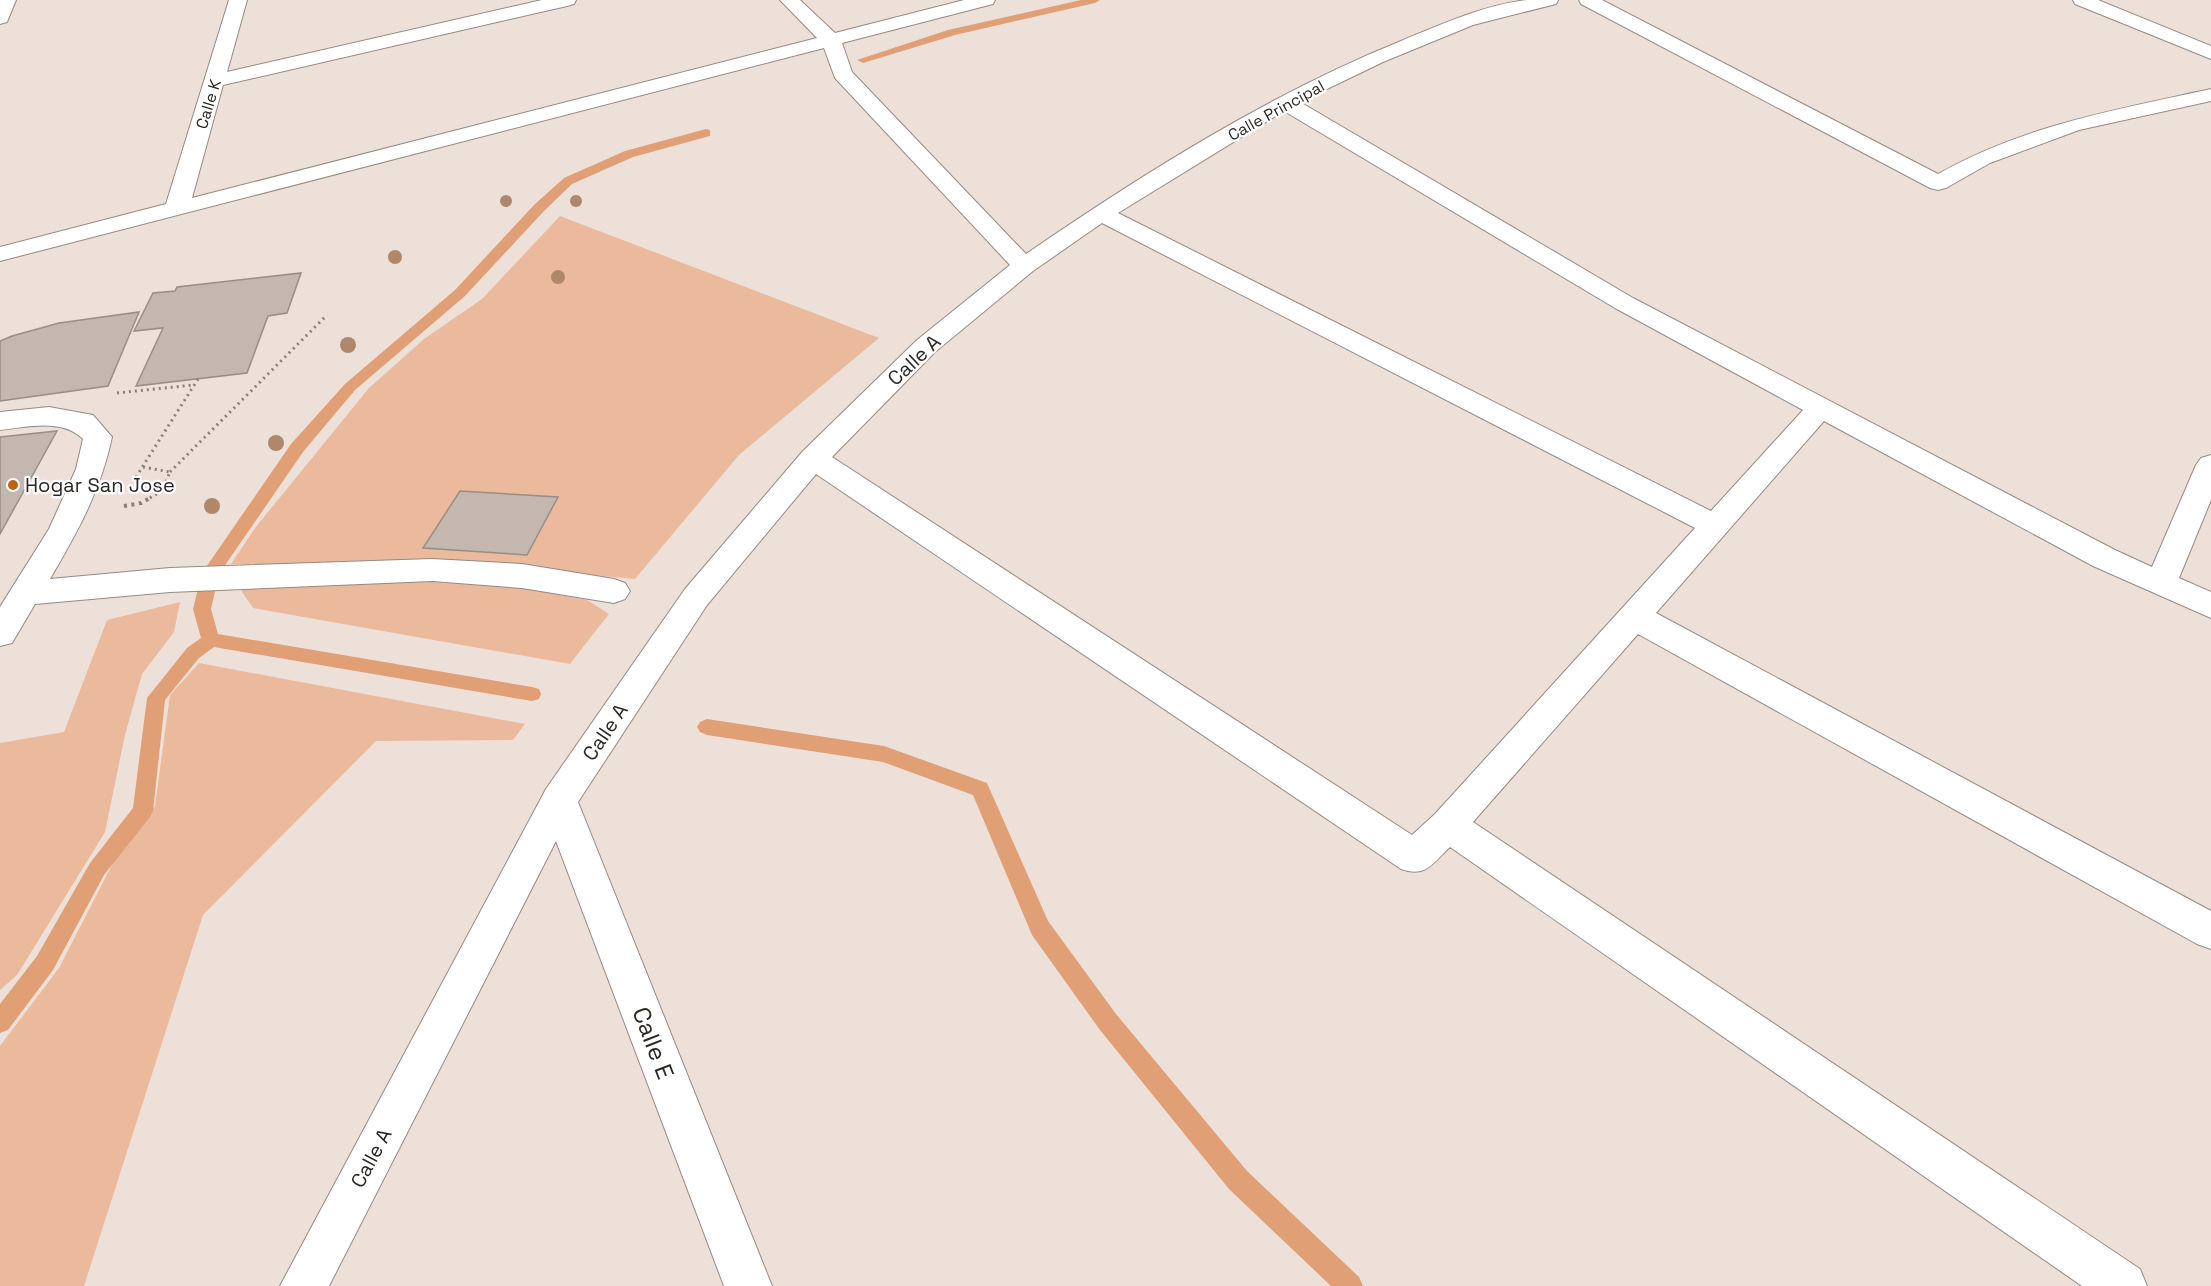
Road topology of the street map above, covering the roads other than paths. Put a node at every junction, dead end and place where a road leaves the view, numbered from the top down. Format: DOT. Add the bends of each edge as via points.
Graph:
graph roads {
  1 [pos="7,0"];
  2 [pos="238,0"];
  3 [pos="567,0"];
  4 [pos="789,0"];
  5 [pos="986,0"];
  6 [pos="1549,0"];
  7 [pos="1588,0"];
  8 [pos="2082,0"];
  9 [pos="0,18"];
  10 [pos="831,40"];
  11 [pos="2211,53"];
  12 [pos="215,81"];
  13 [pos="2211,95"];
  14 [pos="1284,102"];
  15 [pos="177,208"];
  16 [pos="1101,213"];
  17 [pos="0,254"];
  18 [pos="1024,266"];
  19 [pos="1821,407"];
  20 [pos="0,421"];
  21 [pos="813,458"];
  22 [pos="2211,465"];
  23 [pos="1714,525"];
  24 [pos="2161,583"];
  25 [pos="614,591"];
  26 [pos="25,593"];
  27 [pos="2211,606"];
  28 [pos="1633,616"];
  29 [pos="0,634"];
  30 [pos="559,801"];
  31 [pos="1448,825"];
  32 [pos="2211,931"];
  33 [pos="304,1286"];
  34 [pos="748,1286"];
  35 [pos="2123,1286"];
  1 -- 9 [label="street"];
  2 -- 12 [label="street, Calle K"];
  3 -- 12 [label="street"];
  4 -- 10 [label="street"];
  5 -- 10 [label="street"];
  6 -- 14 [label="street, Calle Principal" via="1466,21"];
  7 -- 13 [label="street" via="1938,183 1982,158 2073,125"];
  8 -- 11 [label="street"];
  10 -- 15 [label="street"];
  10 -- 18 [label="street" via="842,74"];
  12 -- 15 [label="street, Calle K"];
  14 -- 16 [label="street, Calle Principal"];
  14 -- 19 [label="street" via="1624,303"];
  15 -- 17 [label="street"];
  16 -- 18 [label="street, Calle Principal"];
  16 -- 23 [label="street"];
  18 -- 21 [label="street, Calle A" via="926,346"];
  19 -- 23 [label="street"];
  19 -- 24 [label="street" via="2104,558"];
  20 -- 26 [label="street" via="49,416 83,422 98,437 91,469 63,531"];
  21 -- 30 [label="street, Calle A" via="696,597"];
  21 -- 31 [label="street" via="1414,857"];
  22 -- 24 [label="street"];
  23 -- 28 [label="street"];
  24 -- 27 [label="street"];
  25 -- 26 [label="street" via="522,576 432,570 170,580"];
  26 -- 29 [label="street"];
  28 -- 31 [label="street"];
  28 -- 32 [label="street"];
  30 -- 33 [label="street, Calle A"];
  30 -- 34 [label="street, Calle E"];
  31 -- 35 [label="street"];
}
